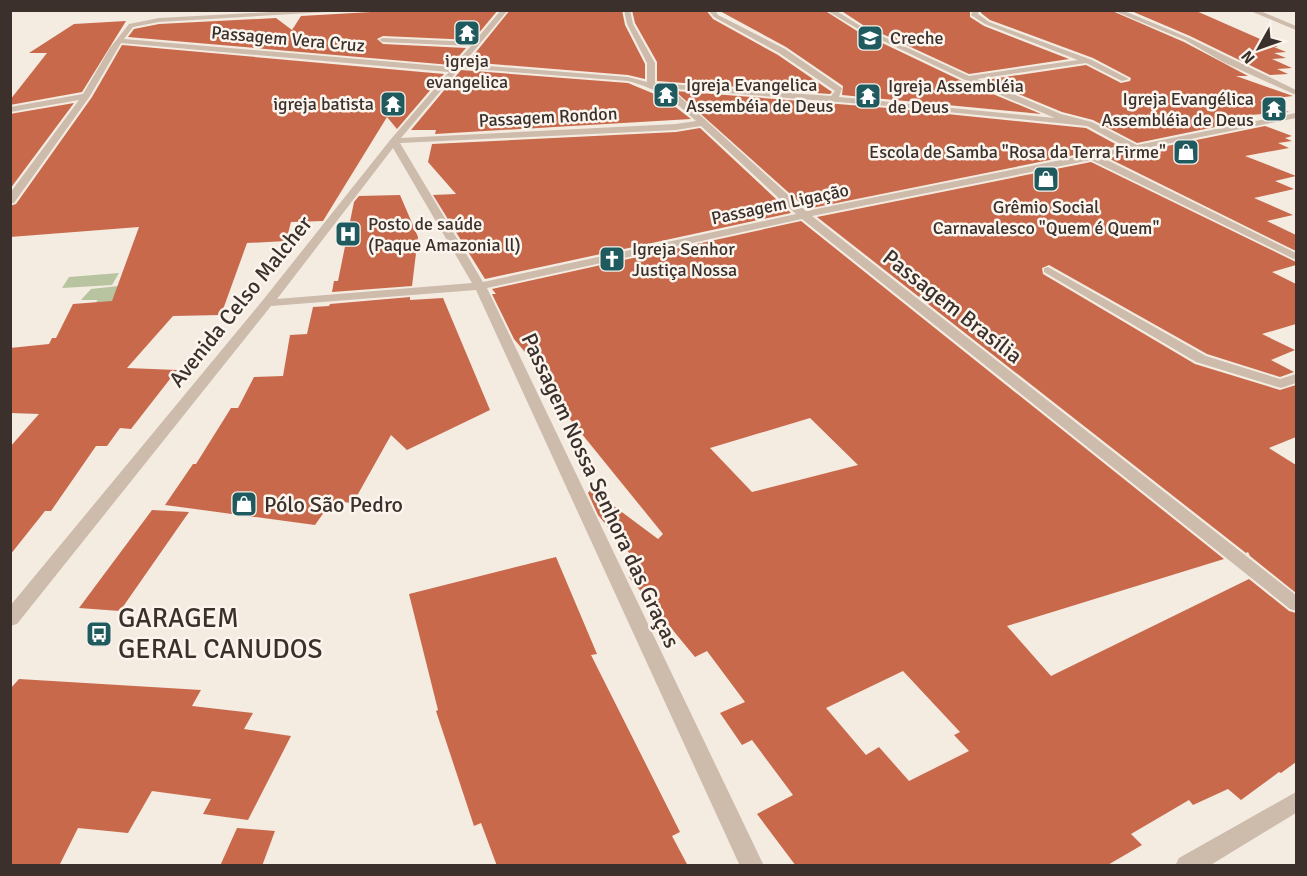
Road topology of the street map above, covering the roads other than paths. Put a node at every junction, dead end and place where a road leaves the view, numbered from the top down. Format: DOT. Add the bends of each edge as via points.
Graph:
graph roads {
  1 [pos="357,10"];
  2 [pos="505,10"];
  3 [pos="627,10"];
  4 [pos="711,10"];
  5 [pos="829,10"];
  6 [pos="976,10"];
  7 [pos="1115,10"];
  8 [pos="1251,10"];
  9 [pos="1296,28"];
  10 [pos="383,40"];
  11 [pos="119,41"];
  12 [pos="478,44"];
  13 [pos="1089,62"];
  14 [pos="457,68"];
  15 [pos="968,78"];
  16 [pos="1125,79"];
  17 [pos="651,85"];
  18 [pos="1296,93"];
  19 [pos="86,96"];
  20 [pos="833,99"];
  21 [pos="10,110"];
  22 [pos="1296,115"];
  23 [pos="703,123"];
  24 [pos="1089,124"];
  25 [pos="394,141"];
  26 [pos="1136,148"];
  27 [pos="1093,157"];
  28 [pos="10,201"];
  29 [pos="804,215"];
  30 [pos="1296,257"];
  31 [pos="1048,270"];
  32 [pos="480,286"];
  33 [pos="267,303"];
  34 [pos="1296,378"];
  35 [pos="1296,604"];
  36 [pos="12,614"];
  37 [pos="1296,802"];
  38 [pos="752,866"];
  39 [pos="1187,866"];
  1 -- 11 [label="street" via="159,20 131,25"];
  2 -- 12 [label="street, Avenida Celso Malcher"];
  3 -- 17 [label="street" via="630,24 651,63"];
  4 -- 20 [label="street" via="839,90"];
  5 -- 15 [label="street"];
  6 -- 13 [label="street" via="974,15 987,23"];
  7 -- 18 [label="street" via="1187,39"];
  8 -- 9 [label="street"];
  10 -- 12 [label="street"];
  11 -- 14 [label="street, Passagem Vera Cruz"];
  11 -- 19 [label="street"];
  12 -- 14 [label="street, Avenida Celso Malcher"];
  13 -- 15 [label="street"];
  13 -- 16 [label="street"];
  14 -- 17 [label="street, Passagem Vera Cruz" via="628,79"];
  14 -- 25 [label="street, Avenida Celso Malcher"];
  15 -- 24 [label="street" via="1058,116"];
  17 -- 20 [label="street, Passagem Vera Cruz"];
  17 -- 23 [label="street, Passagem Brasília" via="676,98"];
  19 -- 21 [label="street"];
  19 -- 28 [label="street"];
  20 -- 24 [label="street, Passagem Vera Cruz"];
  22 -- 26 [label="street, Passagem Ligação"];
  23 -- 25 [label="street, Passagem Rondon"];
  23 -- 29 [label="street, Passagem Brasília"];
  24 -- 26 [label="street"];
  25 -- 32 [label="street, Passagem Nossa Senhora das Graças"];
  25 -- 33 [label="street, Avenida Celso Malcher"];
  26 -- 27 [label="street, Passagem Ligação"];
  27 -- 29 [label="street, Passagem Ligação"];
  27 -- 30 [label="street"];
  29 -- 32 [label="street, Passagem Ligação"];
  29 -- 35 [label="street, Passagem Brasília"];
  31 -- 34 [label="street" via="1201,359 1281,384"];
  32 -- 33 [label="street, Passagem Ligação"];
  32 -- 38 [label="street, Passagem Nossa Senhora das Graças"];
  33 -- 36 [label="street, Avenida Celso Malcher"];
  37 -- 39 [label="street"];
}
